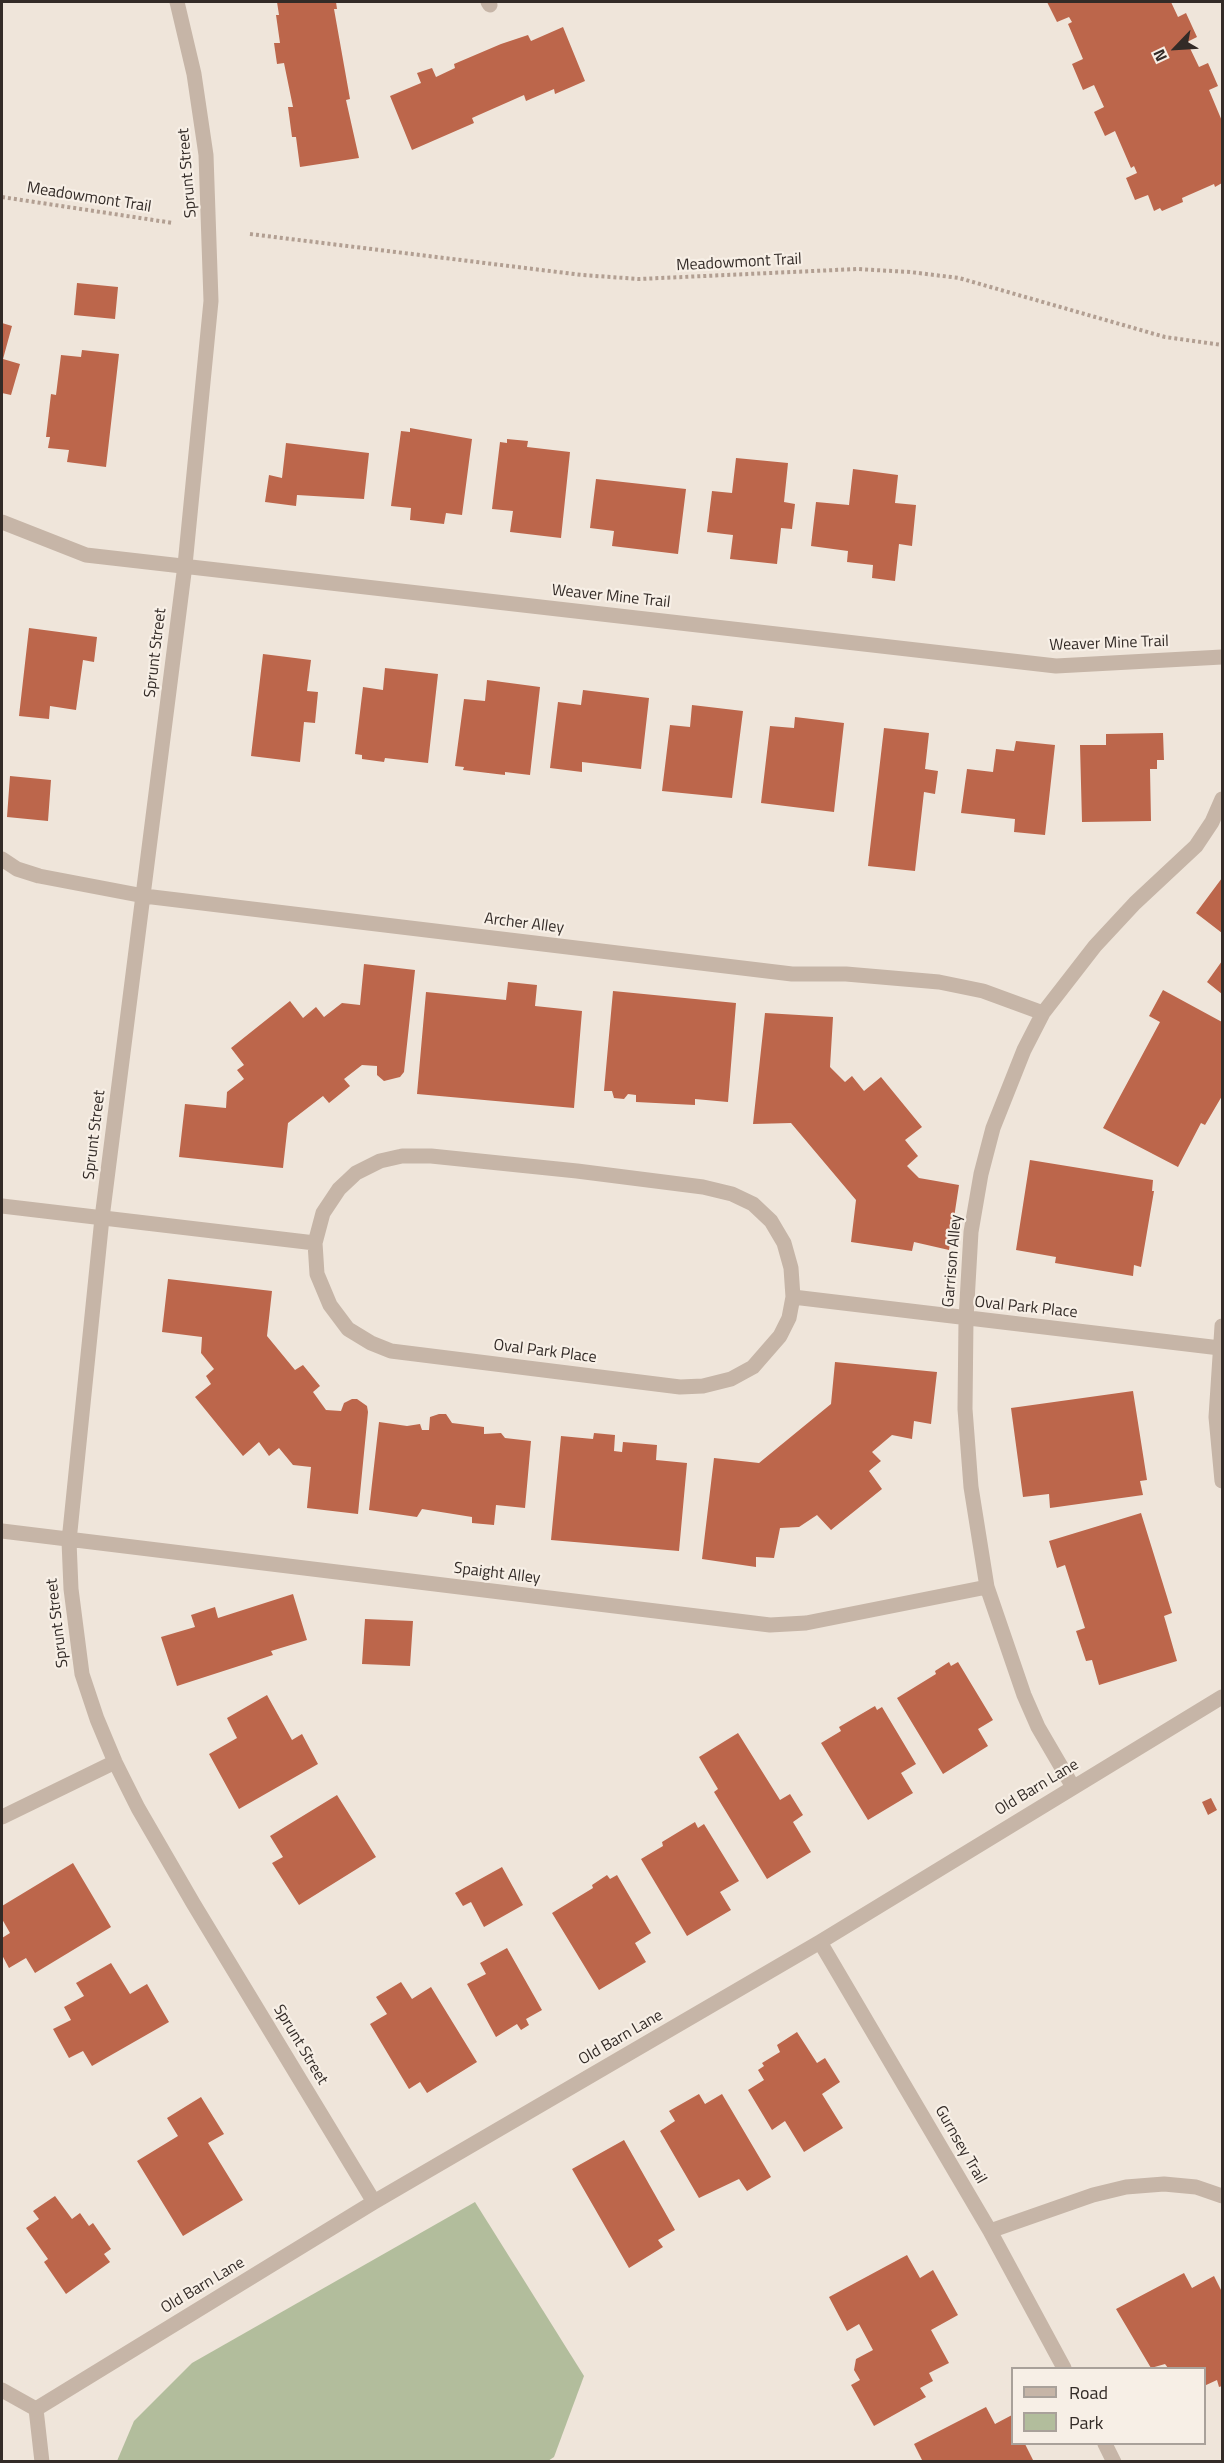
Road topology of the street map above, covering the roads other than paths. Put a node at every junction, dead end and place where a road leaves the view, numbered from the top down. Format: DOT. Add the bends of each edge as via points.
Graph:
graph roads {
  1 [pos="177,2"];
  2 [pos="2,522"];
  3 [pos="185,565"];
  4 [pos="1222,657"];
  5 [pos="1222,799"];
  6 [pos="2,859"];
  7 [pos="144,896"];
  8 [pos="1043,1013"];
  9 [pos="2,1206"];
  10 [pos="102,1218"];
  11 [pos="315,1243"];
  12 [pos="793,1297"];
  13 [pos="966,1319"];
  14 [pos="1222,1326"];
  15 [pos="1220,1348"];
  16 [pos="1222,1481"];
  17 [pos="2,1531"];
  18 [pos="69,1541"];
  19 [pos="987,1587"];
  20 [pos="1222,1697"];
  21 [pos="115,1762"];
  22 [pos="1073,1787"];
  23 [pos="2,1817"];
  24 [pos="820,1942"];
  25 [pos="1222,2196"];
  26 [pos="374,2202"];
  27 [pos="990,2231"];
  28 [pos="1063,2367"];
  29 [pos="2,2390"];
  30 [pos="36,2409"];
  31 [pos="1106,2445"];
  32 [pos="42,2462"];
  33 [pos="1114,2462"];
  1 -- 3 [label="street, Sprunt Street" via="196,85 211,229 211,301"];
  2 -- 3 [label="street, Weaver Mine Trail" via="86,555"];
  3 -- 4 [label="street, Weaver Mine Trail" via="1056,666"];
  3 -- 7 [label="street, Sprunt Street"];
  5 -- 8 [label="street, Garrison Alley" via="1197,846 1095,946"];
  6 -- 7 [label="street, Archer Alley" via="39,876"];
  7 -- 8 [label="street, Archer Alley" via="792,974 939,982 983,991"];
  7 -- 10 [label="street, Sprunt Street"];
  8 -- 13 [label="street, Garrison Alley" via="1007,1090 984,1162 971,1232"];
  9 -- 10 [label="street"];
  10 -- 11 [label="street"];
  10 -- 18 [label="street, Sprunt Street"];
  11 -- 12 [label="street, Oval Park Place" via="317,1274 330,1305 348,1329 391,1351 680,1387 731,1379 753,1366 780,1336"];
  11 -- 12 [label="street, Oval Park Place" via="323,1213 339,1188 356,1173 380,1161 431,1156 577,1172 704,1187 753,1204 771,1221 784,1243"];
  12 -- 13 [label="street, Oval Park Place"];
  13 -- 15 [label="street, Oval Park Place"];
  13 -- 19 [label="street, Garrison Alley" via="965,1409 971,1488"];
  14 -- 15 [label="street"];
  15 -- 16 [label="street" via="1216,1417"];
  17 -- 18 [label="street, Spaight Alley"];
  18 -- 19 [label="street, Spaight Alley" via="770,1625 806,1623"];
  18 -- 21 [label="street, Sprunt Street" via="82,1674"];
  19 -- 22 [label="street, Garrison Alley" via="1024,1695"];
  20 -- 22 [label="street, Old Barn Lane"];
  21 -- 23 [label="street"];
  21 -- 26 [label="street, Sprunt Street" via="193,1903"];
  22 -- 24 [label="street, Old Barn Lane"];
  24 -- 26 [label="street, Old Barn Lane"];
  24 -- 27 [label="street, Gurnsey Trail"];
  25 -- 27 [label="street" via="1196,2187 1164,2184 1126,2187"];
  26 -- 30 [label="street, Old Barn Lane"];
  27 -- 28 [label="street, Gurnsey Trail"];
  29 -- 30 [label="street"];
  30 -- 32 [label="street"];
  31 -- 33 [label="street"];
}
